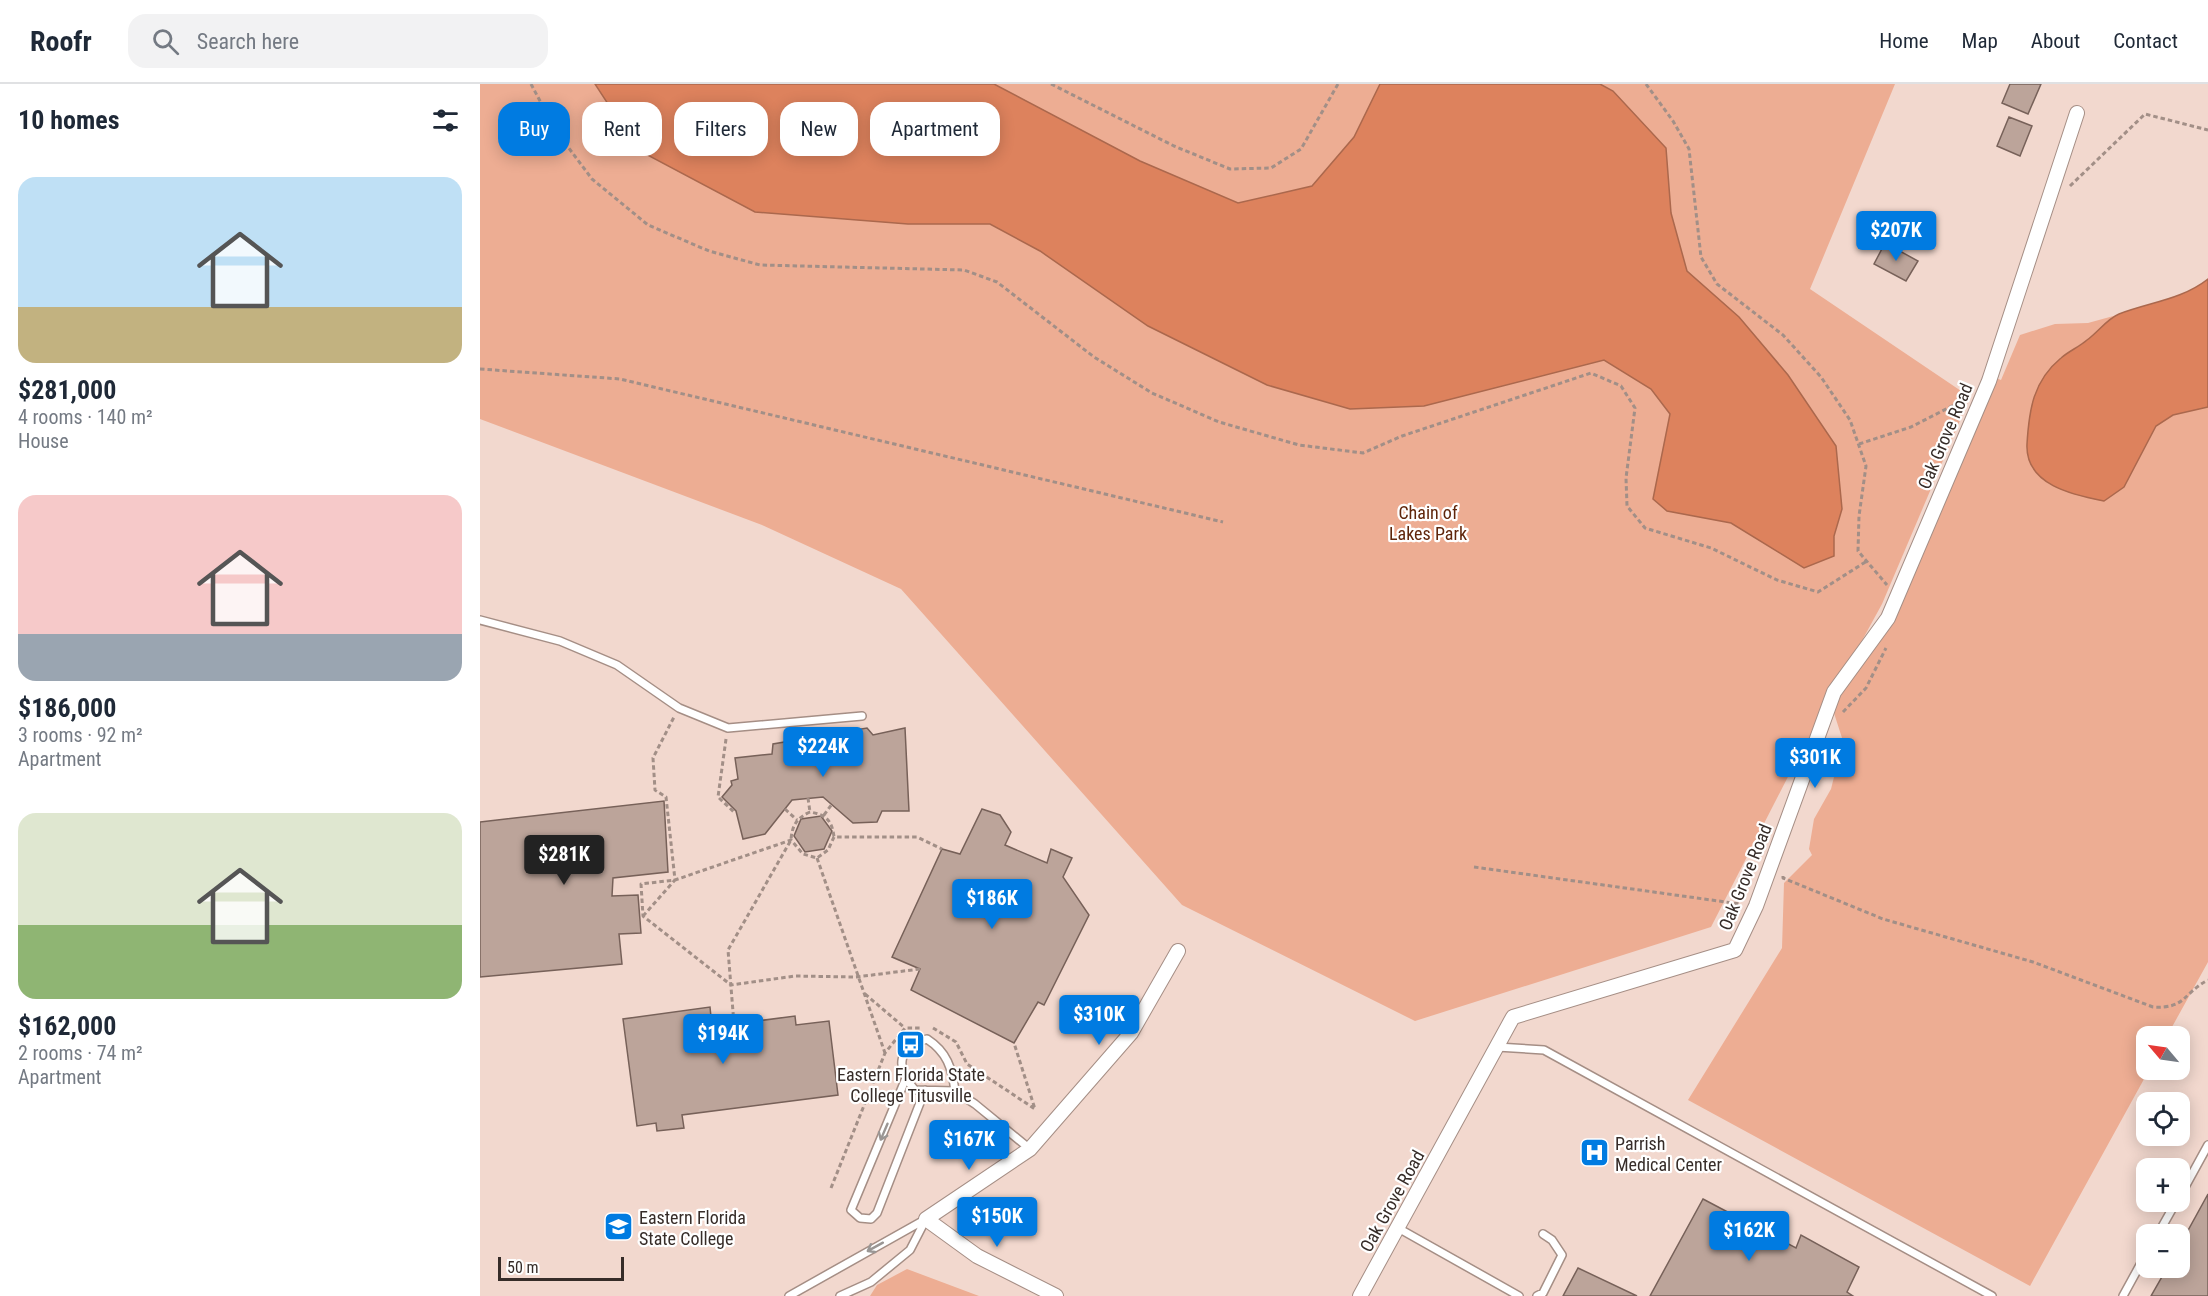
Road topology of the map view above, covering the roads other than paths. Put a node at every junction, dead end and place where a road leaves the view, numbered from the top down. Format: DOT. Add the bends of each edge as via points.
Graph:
graph roads {
  1 [pos="2077,113"];
  2 [pos="480,620"];
  3 [pos="862,716"];
  4 [pos="1178,951"];
  5 [pos="1497,1047"];
  6 [pos="906,1078"];
  7 [pos="925,1090"];
  8 [pos="955,1091"];
  9 [pos="2208,1145"];
  10 [pos="1030,1149"];
  11 [pos="2190,1178"];
  12 [pos="926,1219"];
  13 [pos="1398,1228"];
  14 [pos="1543,1234"];
  15 [pos="2136,1272"];
  16 [pos="789,1296"];
  17 [pos="840,1296"];
  18 [pos="1056,1296"];
  19 [pos="1360,1296"];
  20 [pos="1519,1296"];
  21 [pos="1537,1296"];
  22 [pos="1992,1296"];
  23 [pos="2123,1296"];
  1 -- 5 [label="street, Oak Grove Road" via="1989,381 1888,618 1834,692 1756,906 1735,950 1513,1017"];
  2 -- 3 [label="lane" via="560,641 617,665 679,708 728,728"];
  4 -- 10 [label="street" via="1131,1033"];
  5 -- 13 [label="street, Oak Grove Road"];
  5 -- 22 [label="lane" via="1544,1050"];
  6 -- 7 [label="lane" via="915,1090"];
  6 -- 7 [label="lane, one-way" via="851,1210 860,1218 871,1219 877,1213"];
  6 -- 8 [label="lane" via="900,1064 904,1053 915,1042 927,1039 946,1056"];
  7 -- 8 [label="lane"];
  8 -- 10 [label="lane"];
  9 -- 11 [label="lane"];
  10 -- 12 [label="street"];
  12 -- 16 [label="lane, one-way"];
  12 -- 17 [label="lane" via="910,1250 871,1282"];
  12 -- 18 [label="street" via="977,1256"];
  13 -- 19 [label="street, Oak Grove Road"];
  13 -- 20 [label="lane"];
  14 -- 21 [label="lane" via="1562,1255 1543,1293"];
  15 -- 23 [label="lane"];
}
